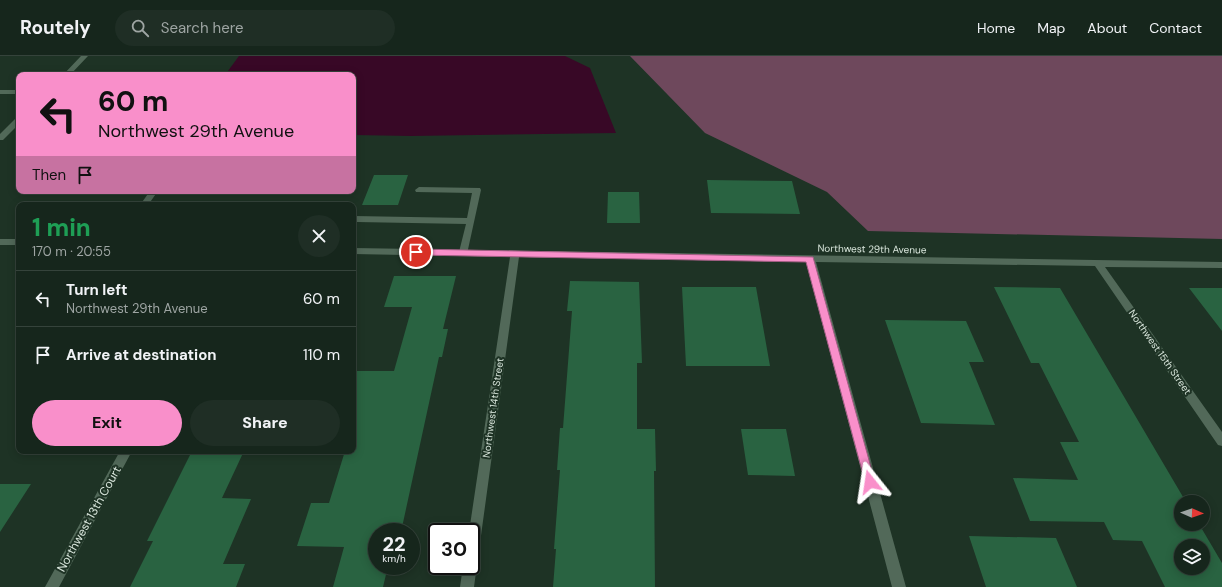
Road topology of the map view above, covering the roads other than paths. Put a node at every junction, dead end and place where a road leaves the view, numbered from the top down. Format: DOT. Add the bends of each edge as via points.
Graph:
graph roads {
  1 [pos="85,56"];
  2 [pos="69,72"];
  3 [pos="0,92"];
  4 [pos="16,92"];
  5 [pos="16,123"];
  6 [pos="0,138"];
  7 [pos="419,190"];
  8 [pos="356,219"];
  9 [pos="470,221"];
  10 [pos="0,242"];
  11 [pos="16,242"];
  12 [pos="356,251"];
  13 [pos="464,252"];
  14 [pos="515,254"];
  15 [pos="810,260"];
  16 [pos="1098,264"];
  17 [pos="1222,265"];
  18 [pos="1222,441"];
  19 [pos="124,454"];
  20 [pos="477,523"];
  21 [pos="469,575"];
  22 [pos="52,587"];
  23 [pos="468,587"];
  24 [pos="898,587"];
  1 -- 2 [label="street"];
  3 -- 4 [label="street"];
  5 -- 6 [label="street"];
  7 -- 9 [label="street" via="477,190"];
  8 -- 9 [label="street"];
  9 -- 13 [label="street"];
  10 -- 11 [label="street"];
  12 -- 13 [label="street, Northwest 29th Avenue"];
  13 -- 14 [label="street, Northwest 29th Avenue"];
  14 -- 15 [label="street, Northwest 29th Avenue"];
  14 -- 20 [label="street, Northwest 14th Street"];
  15 -- 16 [label="street, Northwest 29th Avenue"];
  15 -- 24 [label="street"];
  16 -- 17 [label="street, Northwest 29th Avenue"];
  16 -- 18 [label="street, Northwest 15th Street"];
  19 -- 22 [label="street, Northwest 13th Court"];
  21 -- 23 [label="street"];
}
